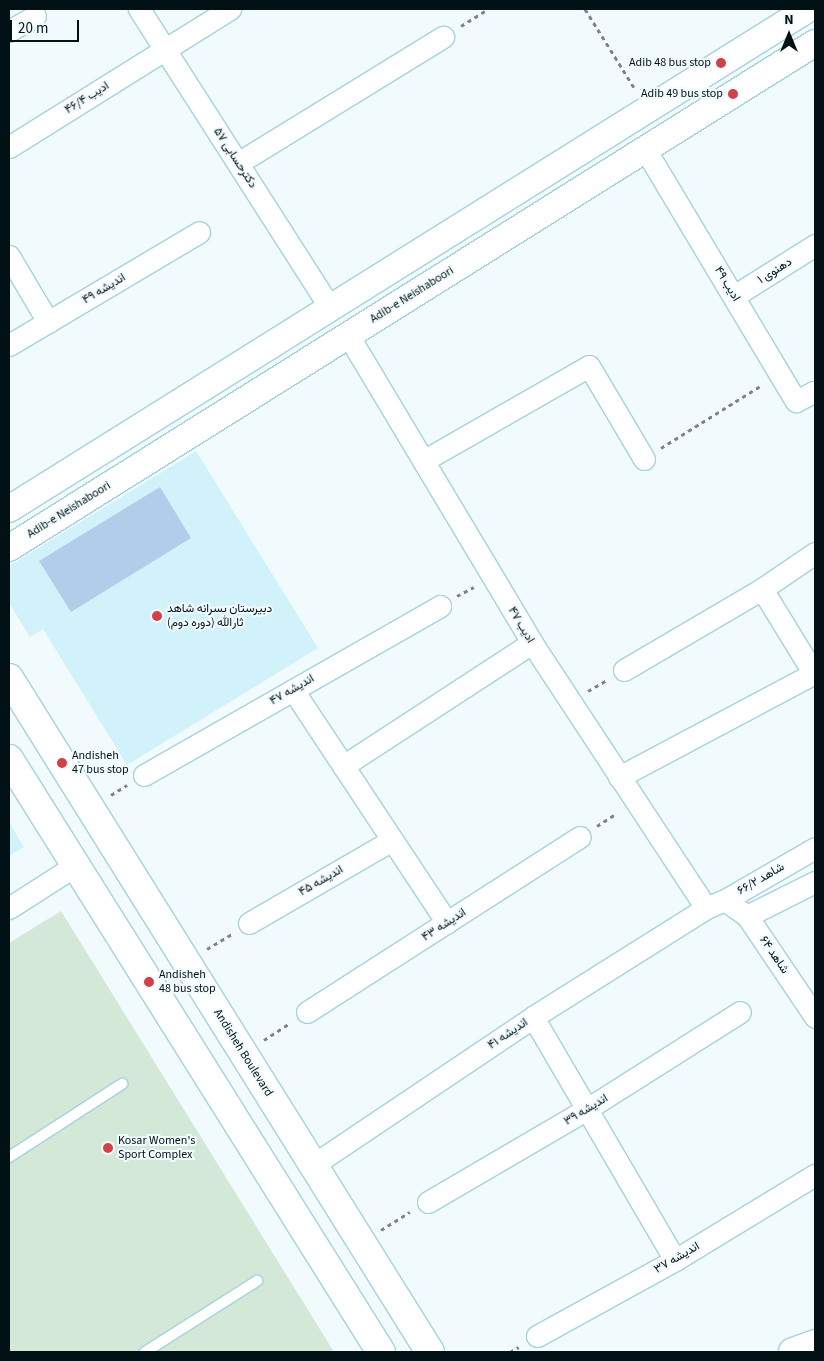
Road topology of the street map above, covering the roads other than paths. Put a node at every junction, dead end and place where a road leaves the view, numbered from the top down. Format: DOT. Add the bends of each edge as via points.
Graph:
graph roads {
  1 [pos="139,9"];
  2 [pos="230,9"];
  3 [pos="808,9"];
  4 [pos="35,16"];
  5 [pos="783,24"];
  6 [pos="9,31"];
  7 [pos="443,36"];
  8 [pos="807,48"];
  9 [pos="165,49"];
  10 [pos="9,147"];
  11 [pos="645,149"];
  12 [pos="238,164"];
  13 [pos="199,232"];
  14 [pos="815,245"];
  15 [pos="9,256"];
  16 [pos="734,296"];
  17 [pos="330,308"];
  18 [pos="48,322"];
  19 [pos="348,336"];
  20 [pos="9,345"];
  21 [pos="815,394"];
  22 [pos="644,459"];
  23 [pos="423,461"];
  24 [pos="9,509"];
  25 [pos="9,548"];
  26 [pos="815,553"];
  27 [pos="762,589"];
  28 [pos="440,606"];
  29 [pos="532,644"];
  30 [pos="624,670"];
  31 [pos="815,674"];
  32 [pos="9,678"];
  33 [pos="293,690"];
  34 [pos="9,759"];
  35 [pos="343,766"];
  36 [pos="144,774"];
  37 [pos="619,777"];
  38 [pos="580,837"];
  39 [pos="392,840"];
  40 [pos="815,848"];
  41 [pos="76,866"];
  42 [pos="815,882"];
  43 [pos="725,900"];
  44 [pos="9,908"];
  45 [pos="706,908"];
  46 [pos="748,916"];
  47 [pos="249,923"];
  48 [pos="447,923"];
  49 [pos="308,1012"];
  50 [pos="740,1012"];
  51 [pos="533,1017"];
  52 [pos="815,1017"];
  53 [pos="122,1084"];
  54 [pos="587,1110"];
  55 [pos="9,1157"];
  56 [pos="313,1165"];
  57 [pos="815,1175"];
  58 [pos="428,1202"];
  59 [pos="675,1260"];
  60 [pos="257,1282"];
  61 [pos="537,1336"];
  62 [pos="815,1344"];
  63 [pos="145,1352"];
  64 [pos="381,1352"];
  65 [pos="430,1352"];
  66 [pos="793,1352"];
  1 -- 9 [label="street, دکترحسابی ۵۷"];
  2 -- 9 [label="street, ادیب ۴۶/۴"];
  3 -- 5 [label="street"];
  4 -- 6 [label="street"];
  5 -- 8 [label="street"];
  5 -- 17 [label="street"];
  7 -- 12 [label="street"];
  8 -- 11 [label="street, Adib-e Neishaboori"];
  9 -- 10 [label="street, ادیب ۴۶/۴"];
  9 -- 12 [label="street, دکترحسابی ۵۷"];
  11 -- 16 [label="street, ادیب ۴۹"];
  11 -- 19 [label="street, Adib-e Neishaboori"];
  12 -- 17 [label="street, دکترحسابی ۵۷"];
  13 -- 18 [label="street, اندیشه ۴۹"];
  14 -- 16 [label="street, دهنوی ۱"];
  15 -- 18 [label="street"];
  16 -- 21 [label="street, ادیب ۴۹" via="796,401"];
  17 -- 24 [label="street"];
  18 -- 20 [label="street, اندیشه ۴۹"];
  19 -- 23 [label="street, ادیب ۴۷"];
  19 -- 25 [label="street, Adib-e Neishaboori"];
  22 -- 23 [label="street" via="589,366"];
  23 -- 29 [label="street, ادیب ۴۷"];
  26 -- 27 [label="street"];
  27 -- 30 [label="street"];
  27 -- 31 [label="street"];
  28 -- 33 [label="street, اندیشه ۴۷"];
  29 -- 35 [label="street"];
  29 -- 37 [label="street, ادیب ۴۷"];
  31 -- 37 [label="street"];
  32 -- 56 [label="main road, Andisheh Boulevard"];
  33 -- 35 [label="street"];
  33 -- 36 [label="street, اندیشه ۴۷"];
  34 -- 41 [label="main road"];
  35 -- 39 [label="street"];
  37 -- 45 [label="street, ادیب ۴۷"];
  38 -- 48 [label="street, اندیشه ۴۳"];
  39 -- 47 [label="street, اندیشه ۴۵"];
  39 -- 48 [label="street"];
  40 -- 43 [label="street, شاهد ۶۶/۲"];
  41 -- 44 [label="street"];
  41 -- 64 [label="main road"];
  42 -- 46 [label="street, شاهد ۶۶/۲"];
  43 -- 45 [label="street, شاهد ۶۶/۲"];
  43 -- 46 [label="street, شاهد ۶۴"];
  45 -- 51 [label="street, اندیشه ۴۱"];
  46 -- 52 [label="street, شاهد ۶۴"];
  48 -- 49 [label="street, اندیشه ۴۳"];
  50 -- 54 [label="street, اندیشه ۳۹"];
  51 -- 54 [label="street"];
  51 -- 56 [label="street, اندیشه ۴۱"];
  53 -- 55 [label="lane"];
  54 -- 58 [label="street, اندیشه ۳۹"];
  54 -- 59 [label="street"];
  56 -- 65 [label="main road, Andisheh Boulevard"];
  57 -- 59 [label="street, اندیشه ۳۷"];
  59 -- 61 [label="street, اندیشه ۳۷"];
  60 -- 63 [label="lane"];
  62 -- 66 [label="main road"];
}
